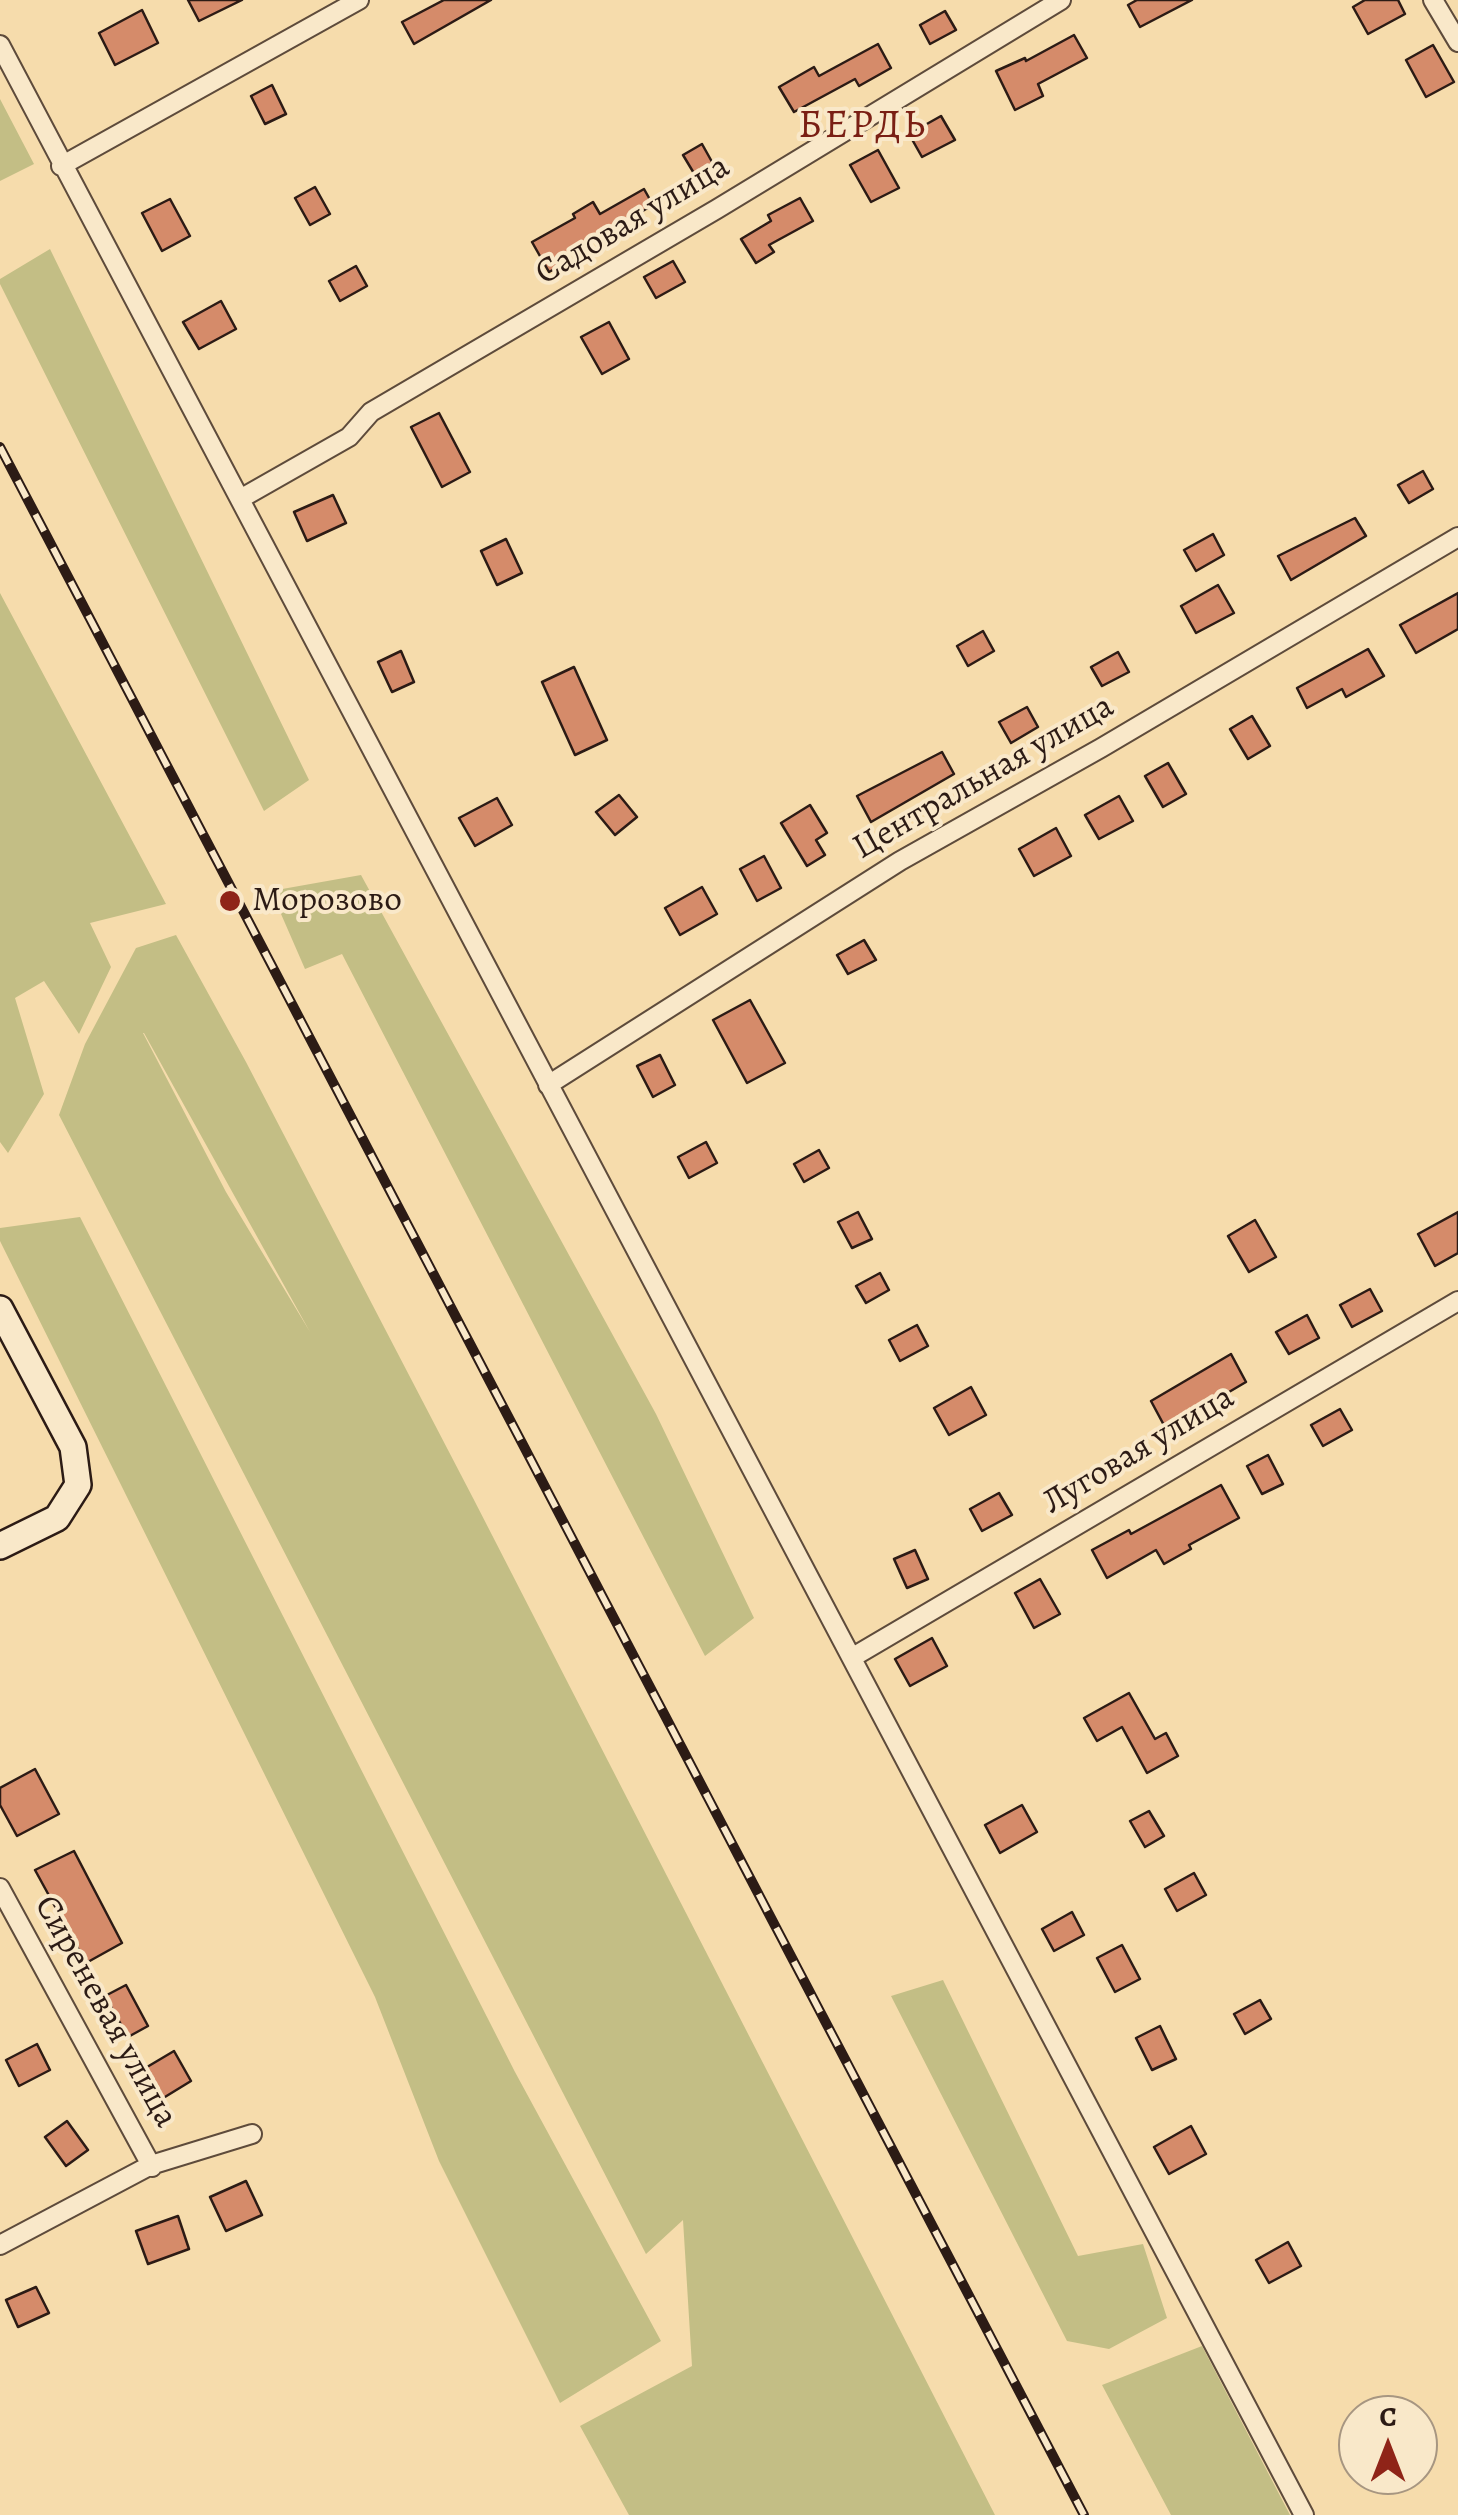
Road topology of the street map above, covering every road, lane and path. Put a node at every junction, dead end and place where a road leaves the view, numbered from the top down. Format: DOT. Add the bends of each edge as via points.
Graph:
graph roads {
  1 [pos="359,0"];
  2 [pos="1061,0"];
  3 [pos="1433,0"];
  4 [pos="1458,42"];
  5 [pos="0,45"];
  6 [pos="62,166"];
  7 [pos="240,499"];
  8 [pos="1458,537"];
  9 [pos="548,1085"];
  10 [pos="1458,1301"];
  11 [pos="0,1309"];
  12 [pos="0,1546"];
  13 [pos="853,1657"];
  14 [pos="0,1888"];
  15 [pos="252,2134"];
  16 [pos="152,2166"];
  17 [pos="0,2245"];
  18 [pos="1304,2515"];
  1 -- 6 [label="street"];
  2 -- 7 [label="street, Садовая улица" via="372,412 349,437"];
  3 -- 4 [label="street"];
  5 -- 6 [label="street"];
  6 -- 7 [label="street"];
  7 -- 9 [label="street"];
  8 -- 9 [label="street, Центральная улица" via="900,861"];
  9 -- 13 [label="street"];
  10 -- 13 [label="street, Луговая улица"];
  11 -- 12 [label="street" via="73,1447 78,1485 56,1518"];
  13 -- 18 [label="street"];
  14 -- 16 [label="street, Сиреневая улица"];
  15 -- 16 [label="street"];
  16 -- 17 [label="street"];
}
